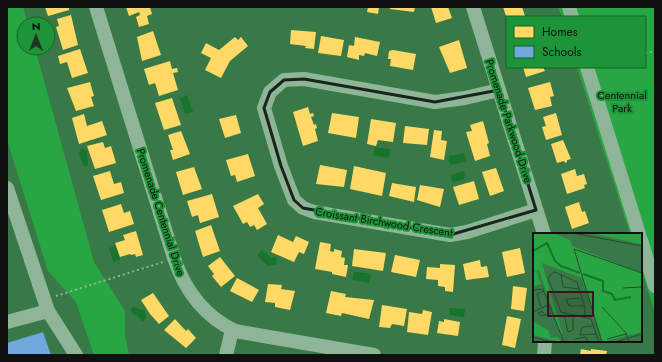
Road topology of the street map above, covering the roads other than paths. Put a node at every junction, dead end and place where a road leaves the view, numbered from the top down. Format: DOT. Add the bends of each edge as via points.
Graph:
graph roads {
  1 [pos="96,7"];
  2 [pos="473,7"];
  3 [pos="587,68"];
  4 [pos="499,90"];
  5 [pos="7,189"];
  6 [pos="536,210"];
  7 [pos="544,233"];
  8 [pos="639,233"];
  9 [pos="642,243"];
  10 [pos="655,286"];
  11 [pos="48,311"];
  12 [pos="7,322"];
  13 [pos="232,330"];
  14 [pos="545,342"];
  15 [pos="76,355"];
  16 [pos="226,355"];
  17 [pos="372,355"];
  18 [pos="544,355"];
  1 -- 13 [label="street, Promenade Centennial Drive" via="178,270 194,299"];
  2 -- 4 [label="street, Promenade Parkwood Drive"];
  3 -- 8 [label="street"];
  4 -- 6 [label="street, Promenade Parkwood Drive"];
  4 -- 6 [label="street, Croissant Birchwood Crescent" via="435,102 304,79 284,80 270,92 264,108 294,200 303,208 314,212 450,234 467,232"];
  5 -- 11 [label="street"];
  6 -- 7 [label="street, Promenade Parkwood Drive"];
  9 -- 10 [label="street"];
  11 -- 12 [label="street"];
  11 -- 15 [label="street"];
  13 -- 16 [label="street"];
  13 -- 17 [label="street, Promenade Centennial Drive"];
  14 -- 18 [label="street"];
}
